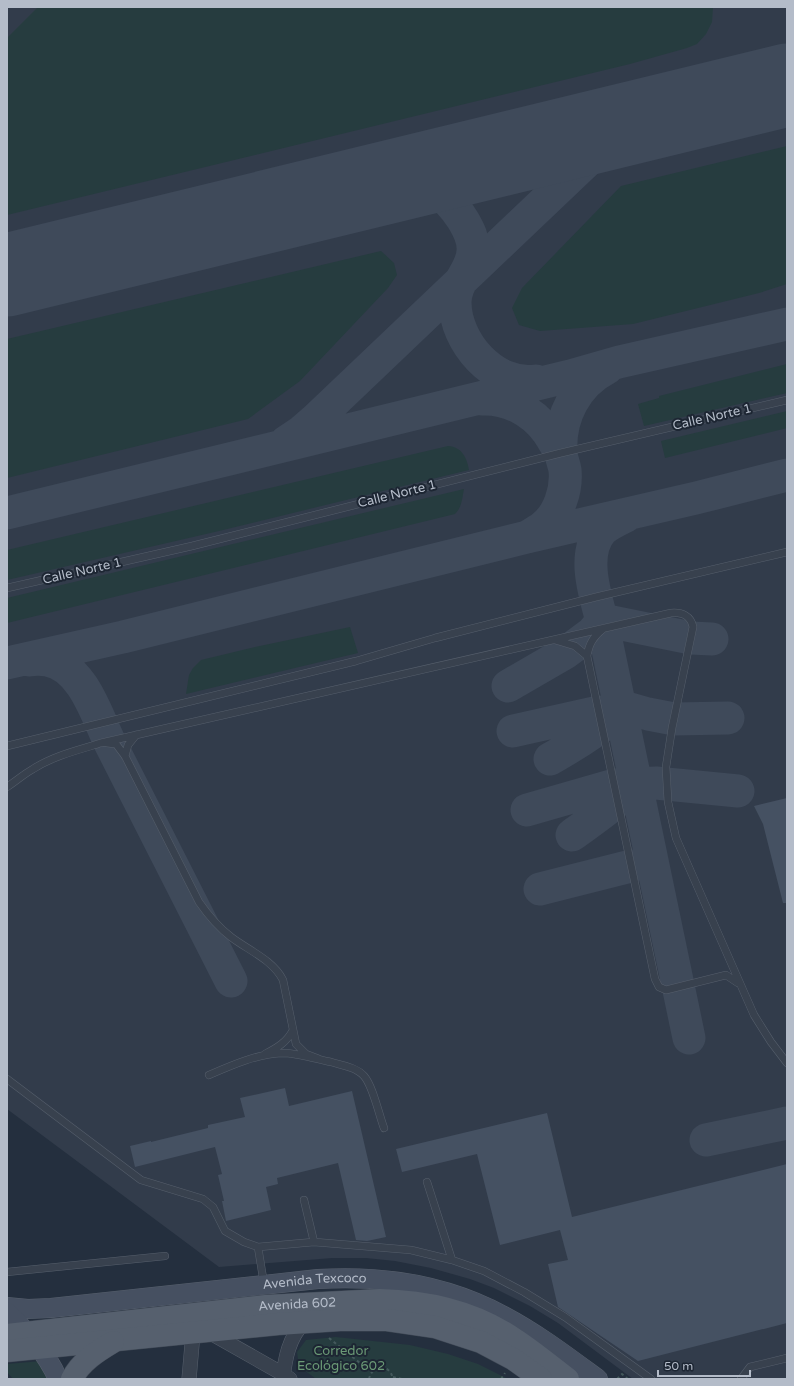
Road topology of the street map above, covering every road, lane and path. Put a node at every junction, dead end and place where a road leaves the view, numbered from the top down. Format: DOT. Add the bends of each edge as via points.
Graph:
graph roads {
  1 [pos="787,400"];
  2 [pos="787,552"];
  3 [pos="7,588"];
  4 [pos="603,628"];
  5 [pos="553,640"];
  6 [pos="587,656"];
  7 [pos="137,735"];
  8 [pos="101,743"];
  9 [pos="7,746"];
  10 [pos="125,756"];
  11 [pos="7,787"];
  12 [pos="730,962"];
  13 [pos="726,975"];
  14 [pos="740,984"];
  15 [pos="293,1030"];
  16 [pos="261,1056"];
  17 [pos="319,1059"];
  18 [pos="787,1063"];
  19 [pos="209,1075"];
  20 [pos="7,1079"];
  21 [pos="384,1128"];
  22 [pos="427,1182"];
  23 [pos="304,1200"];
  24 [pos="314,1242"];
  25 [pos="258,1247"];
  26 [pos="165,1256"];
  27 [pos="452,1260"];
  28 [pos="7,1272"];
  29 [pos="264,1285"];
  30 [pos="7,1307"];
  31 [pos="7,1312"];
  32 [pos="307,1322"];
  33 [pos="200,1332"];
  34 [pos="25,1339"];
  35 [pos="115,1340"];
  36 [pos="481,1342"];
  37 [pos="7,1351"];
  38 [pos="787,1358"];
  39 [pos="371,1372"];
  40 [pos="286,1377"];
  41 [pos="393,1378"];
  42 [pos="58,1379"];
  43 [pos="72,1379"];
  44 [pos="189,1379"];
  45 [pos="369,1379"];
  46 [pos="402,1379"];
  47 [pos="521,1379"];
  48 [pos="541,1379"];
  49 [pos="568,1379"];
  50 [pos="598,1379"];
  51 [pos="617,1379"];
  52 [pos="628,1379"];
  53 [pos="651,1379"];
  54 [pos="741,1379"];
  1 -- 3 [label="lane, Calle Norte 1" via="561,453 192,546"];
  2 -- 9 [label="lane" via="596,597 356,661"];
  4 -- 5 [label="lane"];
  4 -- 6 [label="lane" via="590,642"];
  4 -- 12 [label="lane" via="675,612 688,616 692,623 666,761 668,802 676,838"];
  5 -- 6 [label="lane" via="574,646"];
  5 -- 7 [label="lane"];
  6 -- 13 [label="lane" via="658,984 668,990"];
  7 -- 8 [label="lane"];
  7 -- 10 [label="lane" via="130,741"];
  8 -- 10 [label="lane" via="116,744"];
  8 -- 11 [label="lane" via="48,761"];
  10 -- 15 [label="lane" via="199,902 211,919 280,975"];
  12 -- 13 [label="lane"];
  12 -- 14 [label="lane"];
  13 -- 14 [label="lane"];
  14 -- 18 [label="lane" via="754,1015"];
  15 -- 16 [label="lane" via="280,1045"];
  15 -- 17 [label="lane" via="296,1044 302,1051"];
  16 -- 17 [label="lane" via="283,1053"];
  16 -- 19 [label="lane"];
  17 -- 21 [label="lane" via="344,1066 365,1076"];
  20 -- 25 [label="lane" via="141,1180 203,1199 213,1207 225,1230"];
  22 -- 27 [label="lane"];
  23 -- 24 [label="lane"];
  24 -- 25 [label="lane"];
  24 -- 27 [label="lane" via="412,1250"];
  25 -- 29 [label="lane"];
  26 -- 28 [label="lane"];
  27 -- 53 [label="lane" via="484,1271 536,1299"];
  29 -- 30 [label="main road, Avenida Texcoco" via="51,1308"];
  29 -- 50 [label="main road, Avenida Texcoco" via="318,1279 366,1278 437,1289 504,1315"];
  31 -- 34 [label="main road"];
  32 -- 33 [label="main road, Avenida 602"];
  32 -- 36 [label="main road, Avenida 602" via="403,1322 435,1327"];
  32 -- 39 [label="path"];
  32 -- 40 [label="street" via="298,1329 290,1343"];
  33 -- 35 [label="main road, Avenida 602"];
  33 -- 40 [label="street"];
  33 -- 44 [label="street"];
  34 -- 35 [label="main road, Avenida 602"];
  34 -- 37 [label="main road, Avenida 602"];
  34 -- 42 [label="main road"];
  34 -- 49 [label="main road, Avenida 602" via="266,1306 405,1301 454,1310 488,1323 516,1339"];
  35 -- 43 [label="main road" via="82,1365"];
  36 -- 47 [label="main road, Avenida 602"];
  36 -- 48 [label="main road, Avenida 602" via="513,1359"];
  38 -- 54 [label="lane" via="750,1368"];
  39 -- 41 [label="path" via="381,1367 386,1368"];
  39 -- 45 [label="path"];
  41 -- 46 [label="path"];
  51 -- 52 [label="path" via="622,1374"];
}
